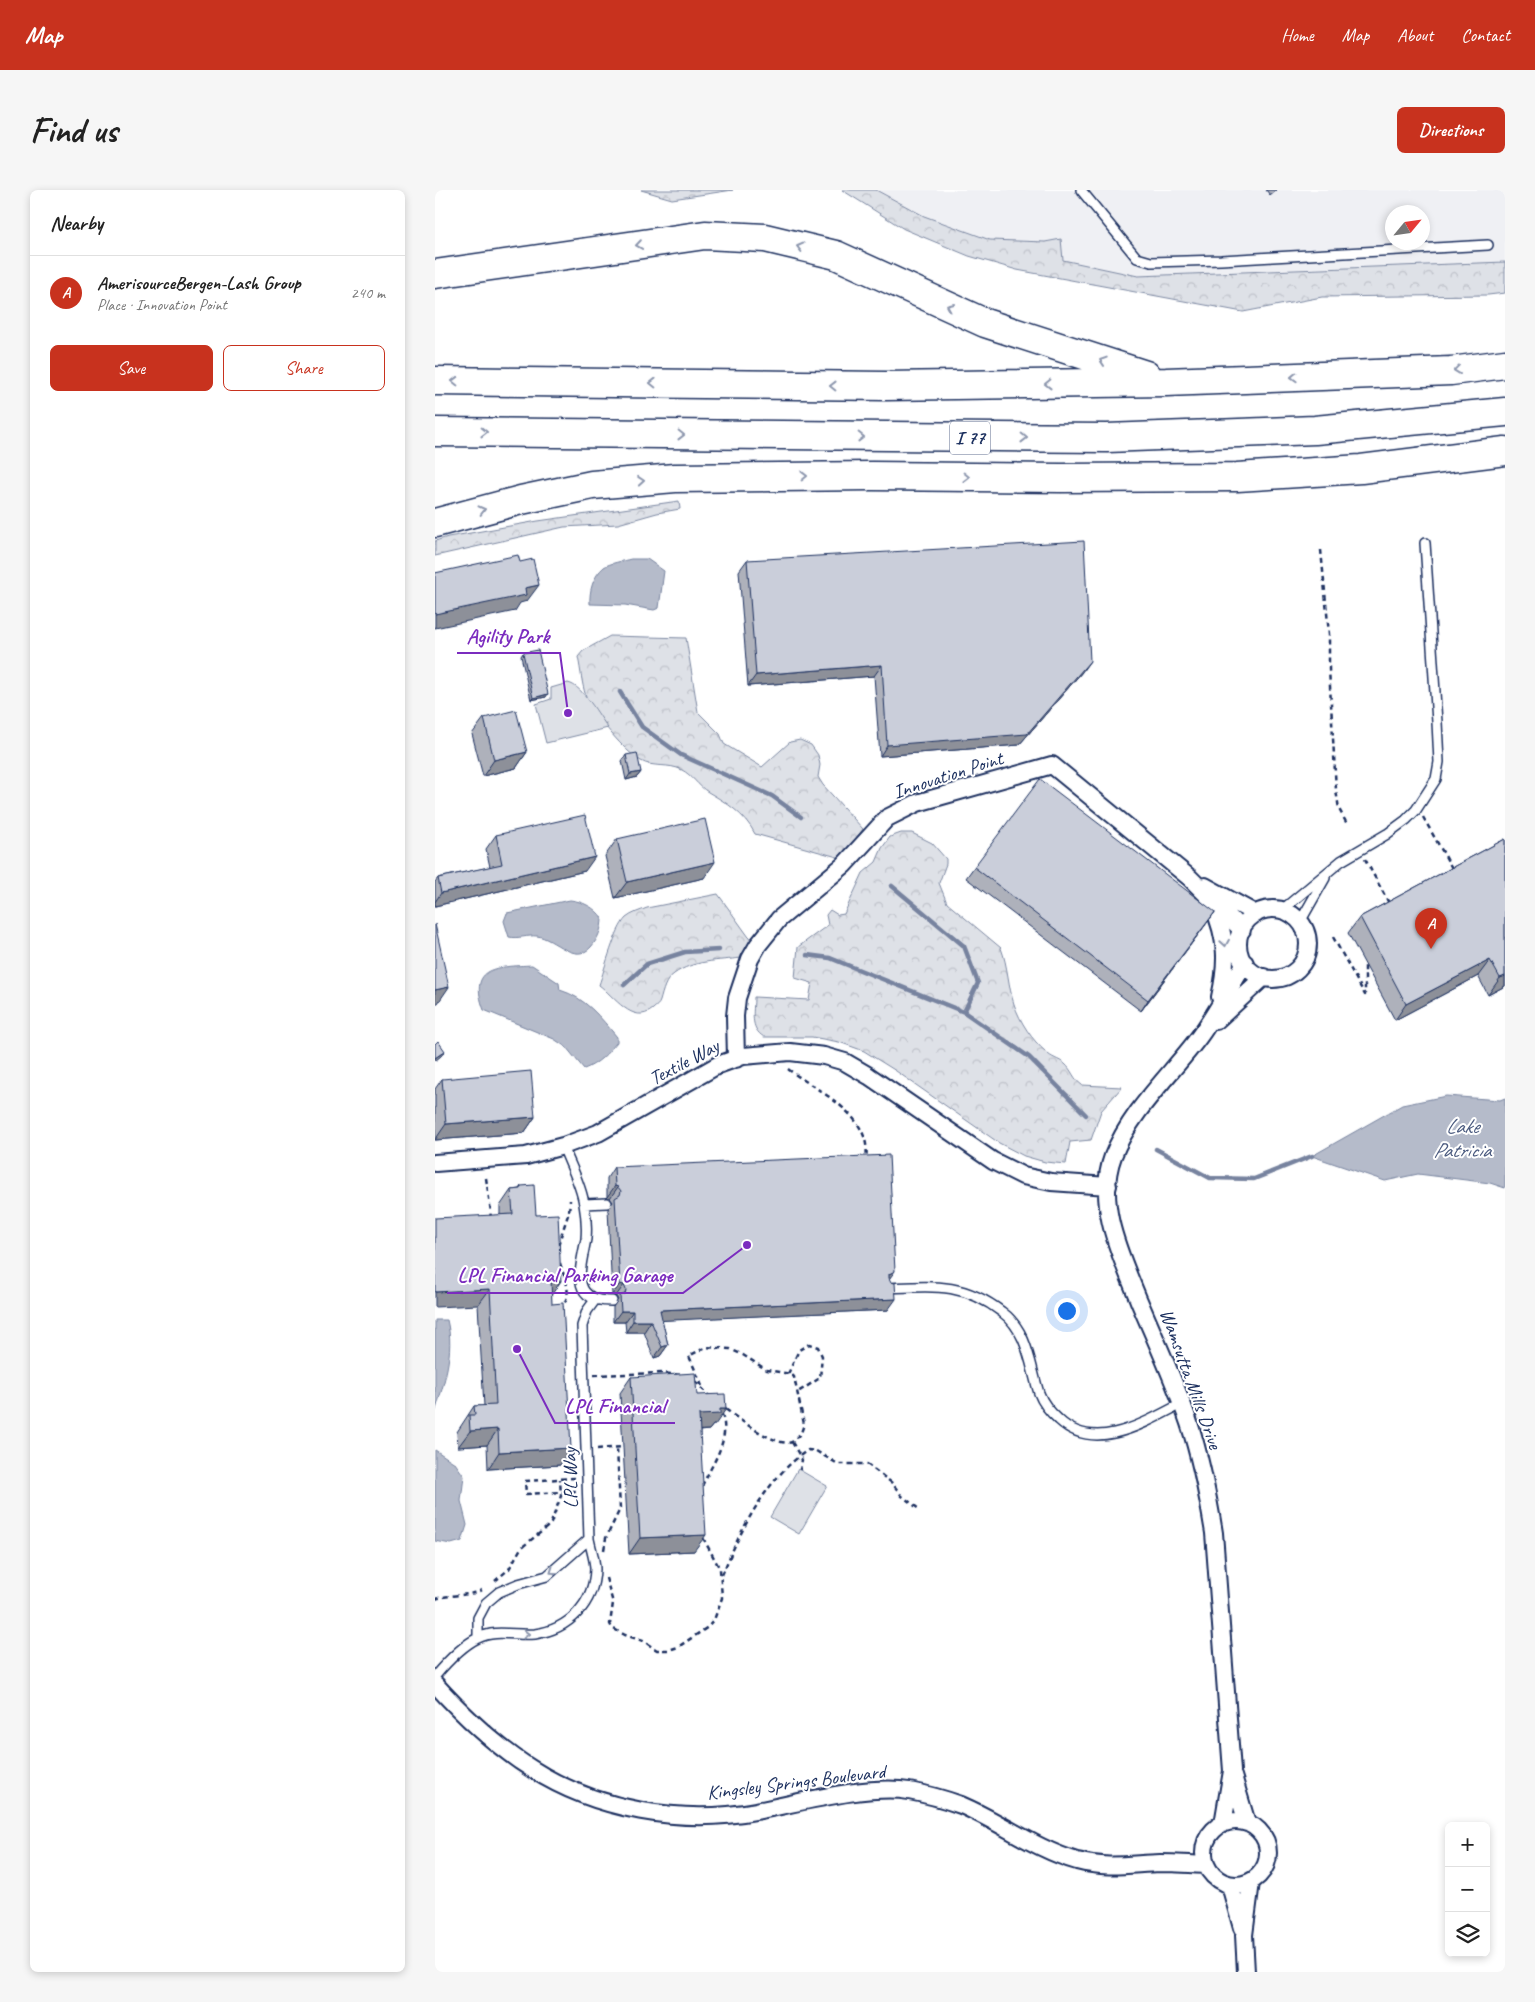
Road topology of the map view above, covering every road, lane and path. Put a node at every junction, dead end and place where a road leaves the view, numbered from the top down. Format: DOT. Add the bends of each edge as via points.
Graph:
graph roads {
  1 [pos="1081,190"];
  2 [pos="1488,245"];
  3 [pos="435,274"];
  4 [pos="1505,364"];
  5 [pos="435,381"];
  6 [pos="1166,382"];
  7 [pos="1505,412"];
  8 [pos="435,432"];
  9 [pos="1505,451"];
  10 [pos="435,523"];
  11 [pos="1425,543"];
  12 [pos="1321,550"];
  13 [pos="1416,810"];
  14 [pos="1347,824"];
  15 [pos="1361,849"];
  16 [pos="1454,872"];
  17 [pos="1327,874"];
  18 [pos="1190,878"];
  19 [pos="1209,897"];
  20 [pos="1391,906"];
  21 [pos="1282,910"];
  22 [pos="1256,914"];
  23 [pos="1300,922"];
  24 [pos="1242,930"];
  25 [pos="1333,937"];
  26 [pos="1245,963"];
  27 [pos="1365,966"];
  28 [pos="1264,977"];
  29 [pos="1218,1006"];
  30 [pos="1200,1036"];
  31 [pos="736,1059"];
  32 [pos="788,1069"];
  33 [pos="563,1146"];
  34 [pos="435,1163"];
  35 [pos="864,1167"];
  36 [pos="486,1178"];
  37 [pos="1108,1186"];
  38 [pos="568,1191"];
  39 [pos="607,1203"];
  40 [pos="584,1204"];
  41 [pos="490,1222"];
  42 [pos="558,1250"];
  43 [pos="559,1260"];
  44 [pos="887,1288"];
  45 [pos="595,1300"];
  46 [pos="612,1301"];
  47 [pos="557,1312"];
  48 [pos="788,1374"];
  49 [pos="683,1375"];
  50 [pos="584,1376"];
  51 [pos="690,1378"];
  52 [pos="704,1390"];
  53 [pos="799,1392"];
  54 [pos="714,1402"];
  55 [pos="1181,1404"];
  56 [pos="792,1442"];
  57 [pos="617,1448"];
  58 [pos="801,1456"];
  59 [pos="800,1470"];
  60 [pos="587,1478"];
  61 [pos="560,1479"];
  62 [pos="587,1490"];
  63 [pos="561,1492"];
  64 [pos="699,1492"];
  65 [pos="919,1509"];
  66 [pos="700,1534"];
  67 [pos="589,1539"];
  68 [pos="604,1558"];
  69 [pos="605,1574"];
  70 [pos="721,1576"];
  71 [pos="493,1582"];
  72 [pos="485,1588"];
  73 [pos="435,1599"];
  74 [pos="478,1638"];
  75 [pos="435,1676"];
  76 [pos="435,1684"];
  77 [pos="1232,1771"];
  78 [pos="1247,1823"];
  79 [pos="1223,1824"];
  80 [pos="1205,1857"];
  81 [pos="1251,1882"];
  82 [pos="1230,1885"];
  83 [pos="1244,1935"];
  84 [pos="1246,1972"];
  1 -- 2 [label="lane" via="1137,258 1151,262"];
  6 -- 3 [label="highway, one-way" via="985,323 836,256 765,238 705,235"];
  4 -- 6 [label="highway, one-way" via="1451,371"];
  6 -- 5 [label="highway, one-way" via="886,386"];
  8 -- 7 [label="highway, I 77, one-way" via="1107,438 1315,430"];
  10 -- 9 [label="highway, one-way" via="592,485 675,478 1237,477 1361,469"];
  11 -- 13 [label="lane" via="1439,762 1436,779"];
  12 -- 14 [label="path" via="1337,790 1339,809"];
  13 -- 15 [label="lane" via="1387,834"];
  13 -- 16 [label="path" via="1426,820"];
  15 -- 17 [label="lane"];
  15 -- 20 [label="path"];
  17 -- 21 [label="lane"];
  17 -- 23 [label="lane"];
  18 -- 19 [label="street, Innovation Point"];
  18 -- 22 [label="street, Innovation Point"];
  18 -- 31 [label="street, Innovation Point" via="1052,765 950,792 901,810 887,818 857,853 779,919 758,945 737,998"];
  19 -- 24 [label="street, Innovation Point"];
  19 -- 29 [label="street, one-way" via="1227,953"];
  21 -- 22 [label="street" via="1271,909"];
  21 -- 23 [label="street"];
  22 -- 24 [label="street"];
  23 -- 28 [label="street" via="1308,942 1307,954 1301,965 1282,978"];
  24 -- 26 [label="street" via="1239,947"];
  25 -- 27 [label="path" via="1365,995"];
  26 -- 28 [label="street"];
  26 -- 29 [label="street"];
  28 -- 30 [label="street"];
  29 -- 30 [label="street"];
  30 -- 37 [label="street" via="1135,1116 1113,1157"];
  31 -- 33 [label="street, Textile Way" via="719,1065 598,1133"];
  31 -- 37 [label="street, Textile Way" via="790,1052 845,1062 993,1160 1023,1176 1051,1182"];
  32 -- 35 [label="path" via="843,1106 855,1120 867,1151"];
  33 -- 34 [label="street, Textile Way" via="526,1156"];
  33 -- 40 [label="lane"];
  36 -- 41 [label="path"];
  37 -- 55 [label="street, Wamsutta Mills Drive" via="1115,1239"];
  38 -- 42 [label="path" via="571,1205"];
  39 -- 40 [label="lane"];
  40 -- 45 [label="lane" via="586,1236 580,1280"];
  43 -- 47 [label="path" via="568,1295"];
  44 -- 55 [label="lane" via="941,1286 976,1295 1004,1313 1021,1334 1033,1365 1039,1394 1048,1410 1067,1427 1093,1435 1120,1432"];
  45 -- 46 [label="lane"];
  45 -- 50 [label="lane, LPL Way" via="587,1310 582,1326"];
  48 -- 52 [label="path" via="767,1370 735,1351 706,1347 689,1356"];
  48 -- 53 [label="path" via="794,1377"];
  48 -- 53 [label="path" via="799,1350 809,1344 818,1347 822,1356 820,1378"];
  49 -- 50 [label="path" via="662,1372"];
  50 -- 60 [label="lane, LPL Way"];
  51 -- 52 [label="path"];
  52 -- 54 [label="path"];
  53 -- 56 [label="path" via="804,1424"];
  55 -- 77 [label="street, Wamsutta Mills Drive" via="1198,1453 1214,1533"];
  56 -- 58 [label="path"];
  56 -- 64 [label="path" via="777,1441 721,1408 724,1436"];
  57 -- 68 [label="path" via="620,1510 606,1538"];
  58 -- 59 [label="path"];
  58 -- 65 [label="path" via="811,1450 838,1464 867,1464"];
  58 -- 70 [label="path" via="782,1472 754,1510"];
  60 -- 61 [label="path"];
  60 -- 62 [label="lane, LPL Way"];
  61 -- 63 [label="path"];
  61 -- 63 [label="path" via="525,1481 526,1494"];
  62 -- 63 [label="path"];
  62 -- 67 [label="lane, LPL Way"];
  63 -- 71 [label="path" via="551,1523 521,1548 509,1569"];
  66 -- 70 [label="path" via="715,1558"];
  67 -- 74 [label="lane, one-way" via="547,1576 499,1592 486,1603 477,1618"];
  74 -- 67 [label="lane, LPL Way, one-way" via="493,1634 536,1634 562,1626 580,1612 589,1595 595,1569"];
  69 -- 70 [label="path" via="613,1603 612,1628 663,1651 689,1640 714,1620 722,1598"];
  72 -- 73 [label="path" via="474,1593"];
  74 -- 75 [label="lane, LPL Way"];
  76 -- 80 [label="street, Kingsley Springs Boulevard" via="497,1744 533,1770 567,1788 624,1807 654,1813 723,1815 864,1792 907,1790 961,1806 1051,1852 1095,1865 1158,1863"];
  77 -- 78 [label="street, Wamsutta Mills Drive"];
  77 -- 79 [label="street, Wamsutta Mills Drive"];
  78 -- 79 [label="street"];
  78 -- 81 [label="street" via="1263,1836 1268,1856 1265,1867"];
  79 -- 80 [label="street" via="1210,1834"];
  80 -- 82 [label="street" via="1211,1874"];
  81 -- 82 [label="street" via="1241,1886"];
  81 -- 83 [label="street"];
  82 -- 83 [label="street"];
  83 -- 84 [label="street"];
}
